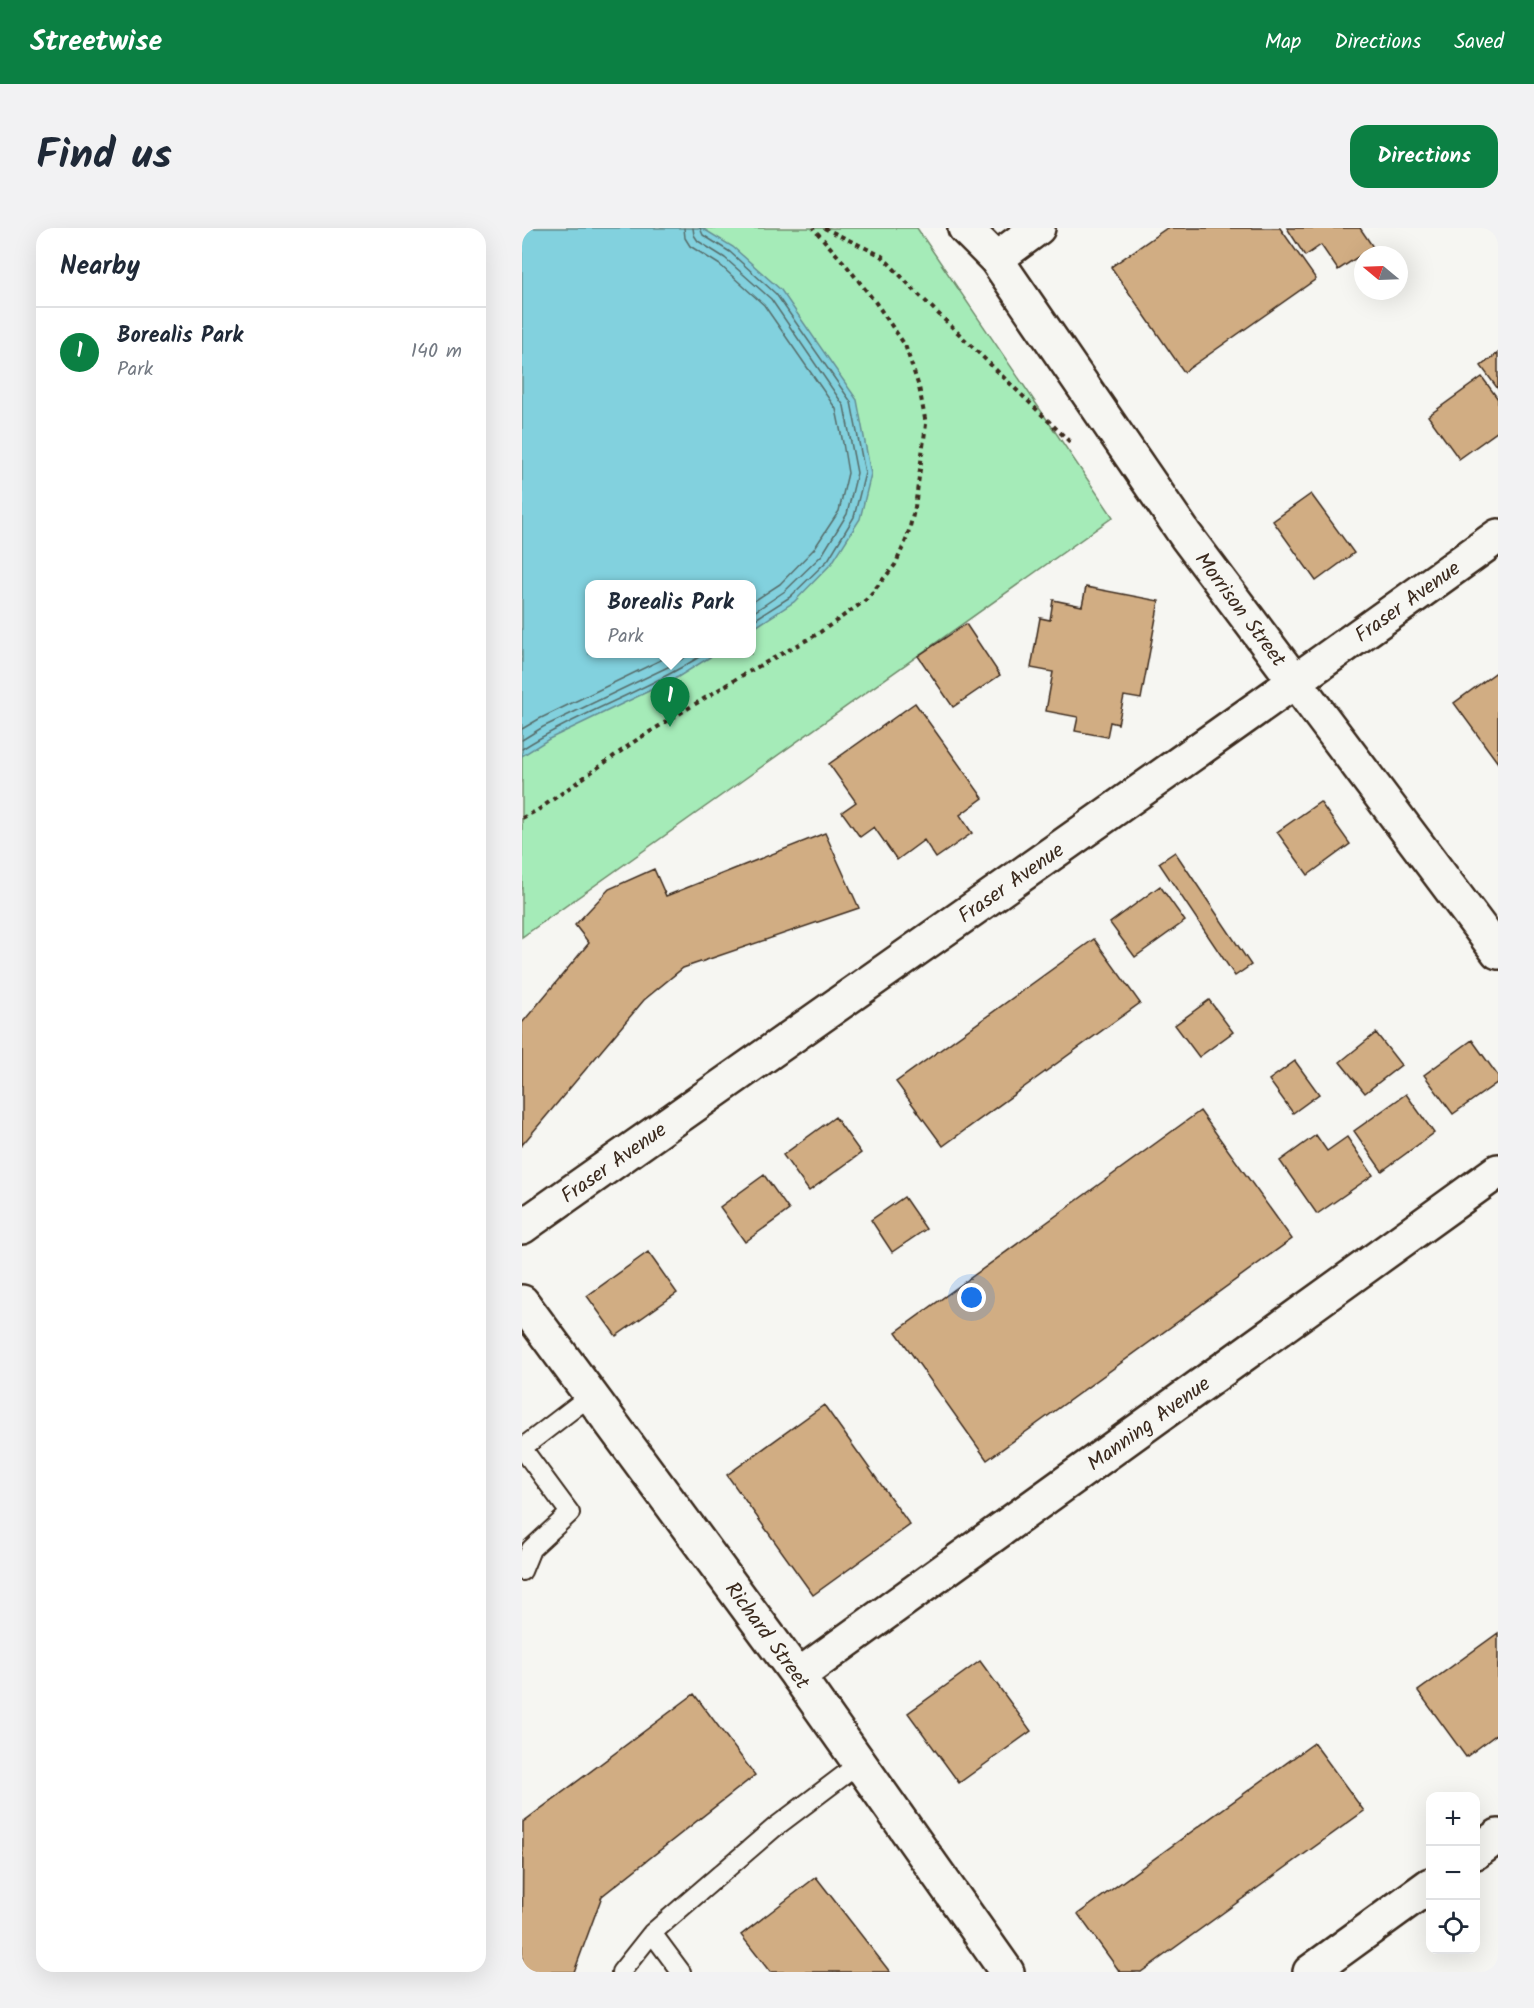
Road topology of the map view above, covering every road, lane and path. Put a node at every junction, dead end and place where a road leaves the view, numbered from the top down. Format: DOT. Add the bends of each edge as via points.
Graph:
graph roads {
  1 [pos="813,228"];
  2 [pos="824,228"];
  3 [pos="965,228"];
  4 [pos="1038,228"];
  5 [pos="995,243"];
  6 [pos="1070,442"];
  7 [pos="1498,536"];
  8 [pos="1294,682"];
  9 [pos="522,818"];
  10 [pos="1498,952"];
  11 [pos="1498,1171"];
  12 [pos="522,1227"];
  13 [pos="522,1302"];
  14 [pos="591,1395"];
  15 [pos="522,1448"];
  16 [pos="522,1571"];
  17 [pos="798,1676"];
  18 [pos="860,1764"];
  19 [pos="1498,1836"];
  20 [pos="1480,1849"];
  21 [pos="1426,1889"];
  22 [pos="652,1933"];
  23 [pos="621,1972"];
  24 [pos="681,1972"];
  25 [pos="1007,1972"];
  26 [pos="1310,1972"];
  1 -- 9 [label="path" via="882,312 904,345 919,387 926,424 915,507 895,565 866,600 816,635 741,675 638,739"];
  2 -- 6 [label="path" via="882,256"];
  3 -- 5 [label="street, Morrison Street"];
  4 -- 5 [label="street"];
  5 -- 8 [label="street, Morrison Street" via="1186,536"];
  7 -- 8 [label="street, Fraser Avenue"];
  8 -- 10 [label="street, Morrison Street"];
  8 -- 12 [label="street, Fraser Avenue"];
  11 -- 17 [label="street, Manning Avenue"];
  13 -- 14 [label="street, Richard Street"];
  14 -- 15 [label="lane"];
  14 -- 17 [label="street, Richard Street"];
  15 -- 16 [label="lane" via="570,1513 531,1549"];
  17 -- 18 [label="street, Richard Street"];
  18 -- 22 [label="lane" via="774,1828"];
  18 -- 25 [label="street, Richard Street"];
  19 -- 20 [label="street"];
  21 -- 26 [label="street"];
  22 -- 23 [label="lane"];
  22 -- 24 [label="lane"];
}
